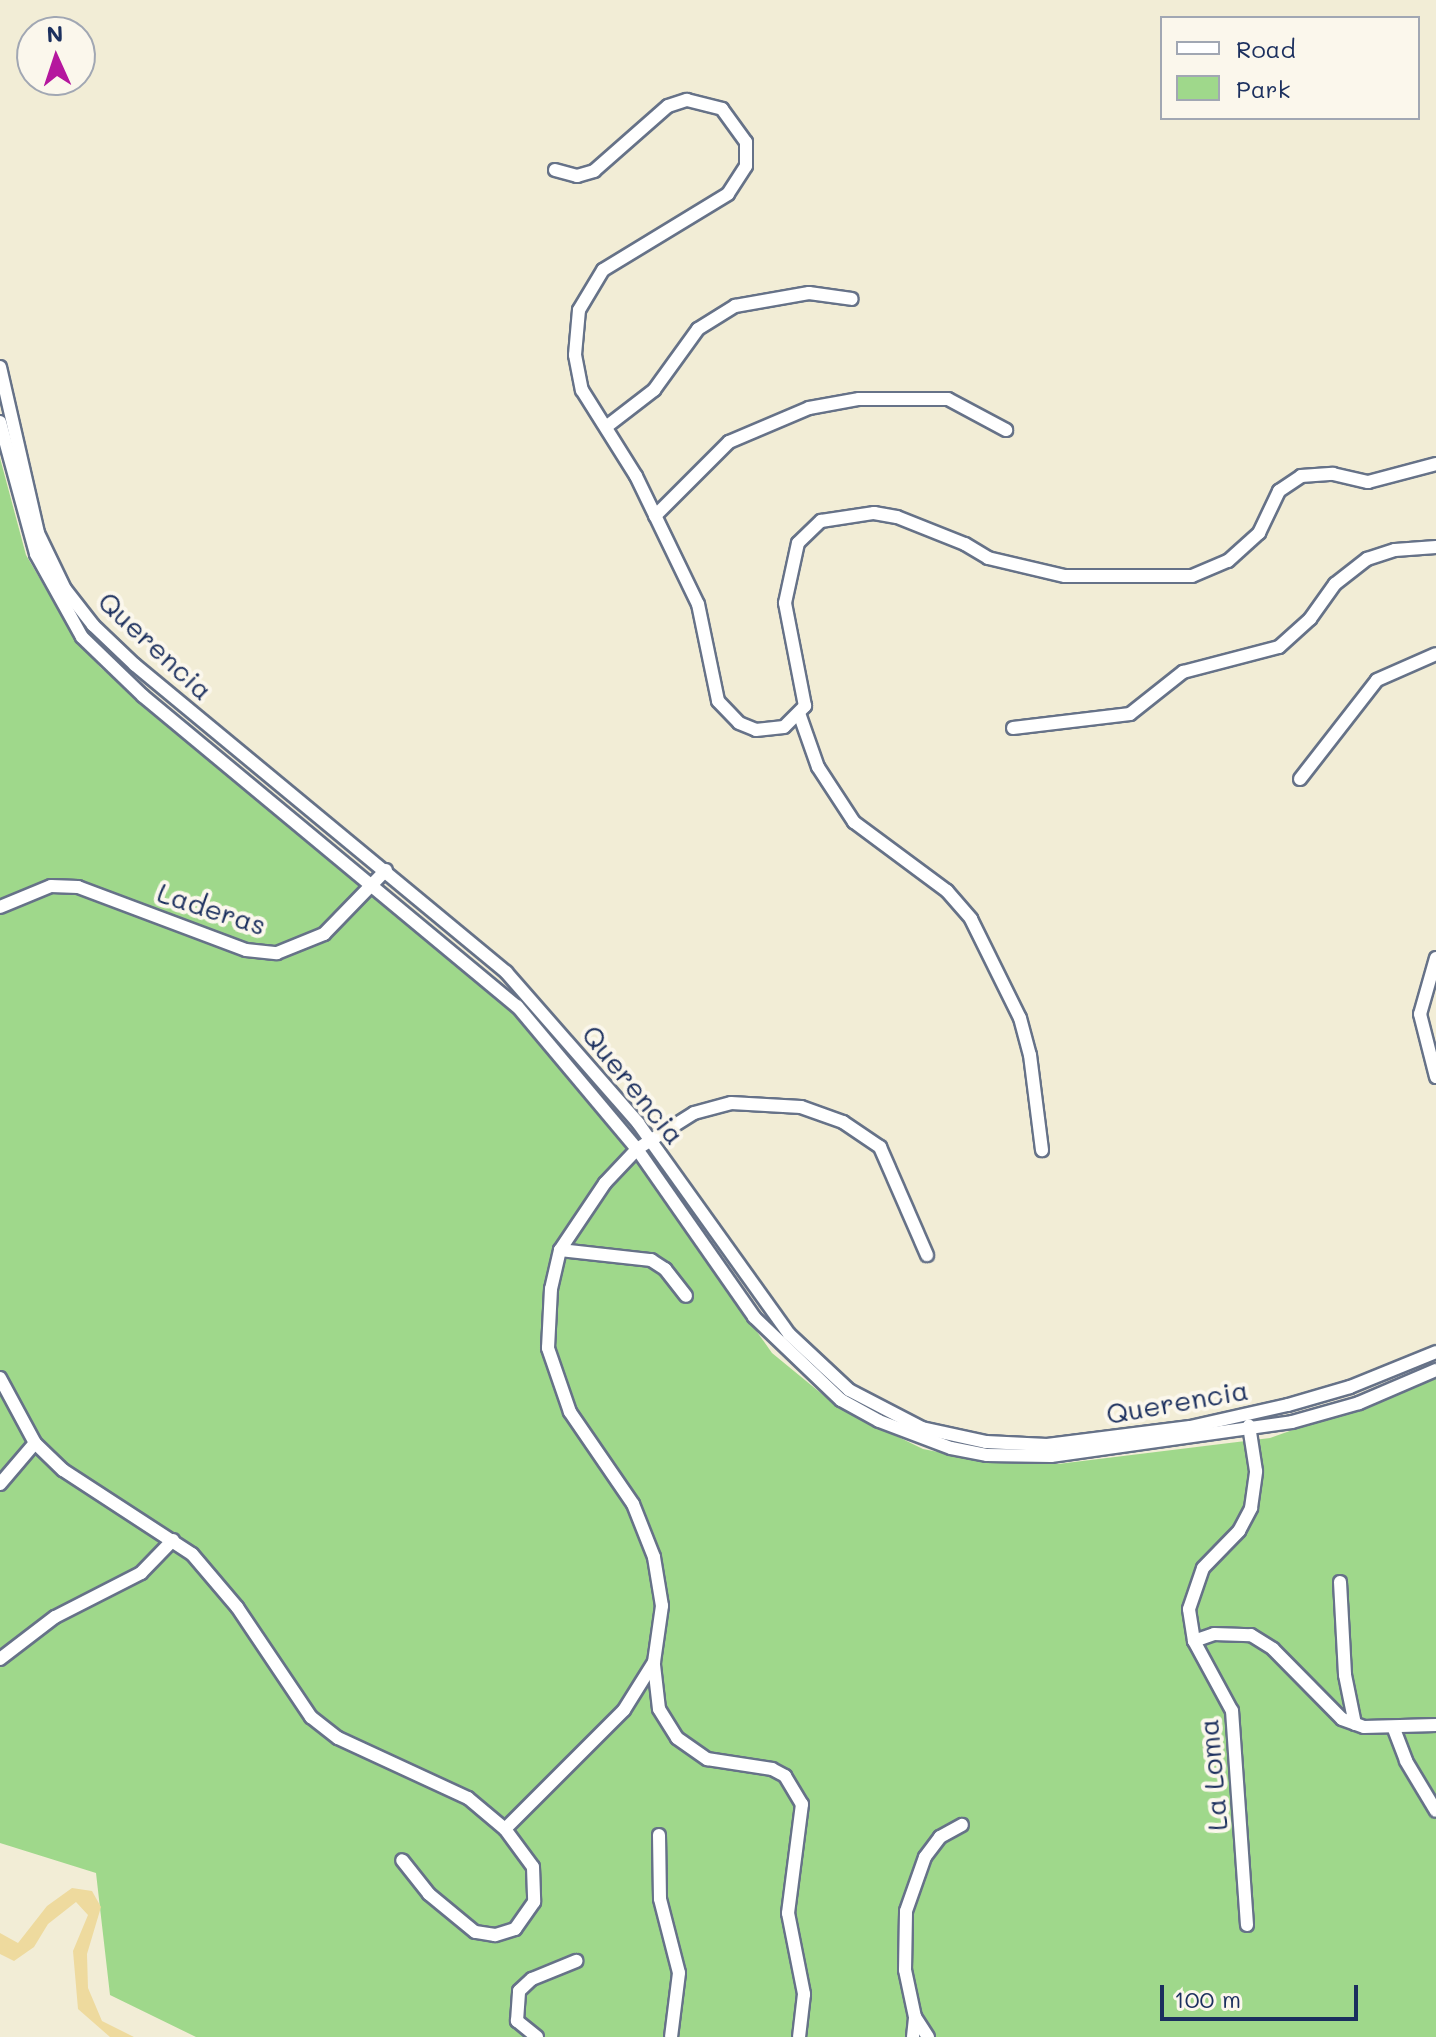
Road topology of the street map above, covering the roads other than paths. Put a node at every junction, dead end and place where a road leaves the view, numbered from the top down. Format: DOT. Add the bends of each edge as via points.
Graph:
graph roads {
  1 [pos="555,170"];
  2 [pos="852,299"];
  3 [pos="0,367"];
  4 [pos="0,422"];
  5 [pos="606,427"];
  6 [pos="1006,430"];
  7 [pos="1436,464"];
  8 [pos="655,516"];
  9 [pos="1436,547"];
  10 [pos="40,551"];
  11 [pos="1436,654"];
  12 [pos="800,716"];
  13 [pos="1013,728"];
  14 [pos="1300,779"];
  15 [pos="386,870"];
  16 [pos="373,886"];
  17 [pos="0,907"];
  18 [pos="1436,958"];
  19 [pos="1436,1077"];
  20 [pos="651,1139"];
  21 [pos="637,1149"];
  22 [pos="1042,1150"];
  23 [pos="560,1250"];
  24 [pos="927,1255"];
  25 [pos="686,1296"];
  26 [pos="1436,1352"];
  27 [pos="1436,1362"];
  28 [pos="1436,1370"];
  29 [pos="0,1378"];
  30 [pos="1350,1387"];
  31 [pos="1395,1388"];
  32 [pos="1247,1415"];
  33 [pos="1250,1431"];
  34 [pos="35,1443"];
  35 [pos="0,1484"];
  36 [pos="173,1540"];
  37 [pos="1340,1582"];
  38 [pos="1194,1641"];
  39 [pos="0,1659"];
  40 [pos="654,1662"];
  41 [pos="1355,1724"];
  42 [pos="1436,1725"];
  43 [pos="1394,1729"];
  44 [pos="1436,1811"];
  45 [pos="962,1825"];
  46 [pos="505,1829"];
  47 [pos="659,1835"];
  48 [pos="402,1860"];
  49 [pos="1247,1925"];
  50 [pos="576,1961"];
  51 [pos="915,2017"];
  52 [pos="537,2037"];
  53 [pos="671,2037"];
  54 [pos="799,2037"];
  55 [pos="913,2037"];
  56 [pos="928,2037"];
  1 -- 5 [label="street" via="577,176 594,171 668,106 687,100 722,109 746,142 746,166 728,194 615,261 587,290 576,333 577,375"];
  2 -- 5 [label="street" via="809,293 735,306 698,329 654,390"];
  3 -- 10 [label="street, Querencia"];
  4 -- 10 [label="street, Querencia"];
  5 -- 8 [label="street"];
  6 -- 8 [label="street" via="948,399 859,399 809,408 729,442"];
  7 -- 12 [label="street" via="1368,482 1333,474 1301,476 1279,491 1259,533 1228,561 1192,576 1065,576 988,558 897,517 874,513 821,521 798,543 787,591 804,691"];
  8 -- 12 [label="street" via="698,604 707,630 713,689 726,712 756,730 784,727"];
  9 -- 13 [label="street" via="1395,550 1367,559 1335,584 1310,619 1279,647 1183,672 1130,714"];
  10 -- 15 [label="street, Querencia" via="65,589 135,665"];
  10 -- 16 [label="street, Querencia" via="82,637 108,666"];
  11 -- 14 [label="street" via="1377,680"];
  12 -- 22 [label="street" via="818,767 854,822 947,891 971,919 1020,1018"];
  15 -- 16 [label="street, Laderas"];
  15 -- 20 [label="street, Querencia" via="506,972"];
  16 -- 17 [label="street, Laderas" via="324,934 277,953 246,950 78,887 51,886"];
  16 -- 21 [label="street, Querencia" via="489,977"];
  18 -- 19 [label="street" via="1420,1014"];
  20 -- 21 [label="street"];
  20 -- 24 [label="street" via="694,1113 731,1103 801,1107 843,1122 880,1147"];
  20 -- 32 [label="street, Querencia" via="789,1334 834,1379 885,1411 960,1437 1047,1445"];
  21 -- 23 [label="street" via="605,1183"];
  21 -- 33 [label="street, Querencia" via="775,1341 841,1400 879,1421 920,1439 987,1455 1051,1456"];
  23 -- 25 [label="street" via="651,1260"];
  23 -- 40 [label="street" via="551,1289 548,1348 570,1412 633,1504 654,1557 662,1606"];
  26 -- 30 [label="street, Querencia"];
  27 -- 31 [label="street"];
  28 -- 31 [label="street, Querencia"];
  29 -- 34 [label="street"];
  30 -- 32 [label="street, Querencia"];
  30 -- 33 [label="street" via="1324,1402 1261,1418"];
  31 -- 33 [label="street, Querencia"];
  32 -- 33 [label="street, La Loma"];
  33 -- 38 [label="street, La Loma" via="1256,1471 1251,1508 1192,1588"];
  34 -- 35 [label="street"];
  34 -- 36 [label="street" via="89,1489"];
  36 -- 39 [label="street" via="141,1573 55,1617"];
  36 -- 46 [label="street" via="216,1581 311,1717 338,1738 441,1783"];
  37 -- 41 [label="street" via="1345,1675"];
  38 -- 41 [label="street" via="1214,1634 1251,1635 1273,1649 1320,1701"];
  38 -- 49 [label="street, La Loma" via="1232,1711"];
  40 -- 46 [label="street" via="624,1710"];
  40 -- 54 [label="street" via="659,1709 677,1738 707,1759 772,1769 785,1776 802,1804 788,1913 804,1994"];
  41 -- 43 [label="street"];
  42 -- 43 [label="street"];
  43 -- 44 [label="street"];
  45 -- 51 [label="street" via="940,1837 925,1857 906,1911 905,1970"];
  46 -- 48 [label="street" via="533,1867 536,1888 523,1922 505,1934 484,1935 460,1922"];
  47 -- 53 [label="street" via="660,1899 679,1973"];
  50 -- 52 [label="street" via="532,1979 519,1991 517,2021"];
  51 -- 55 [label="street"];
  51 -- 56 [label="street"];
}
